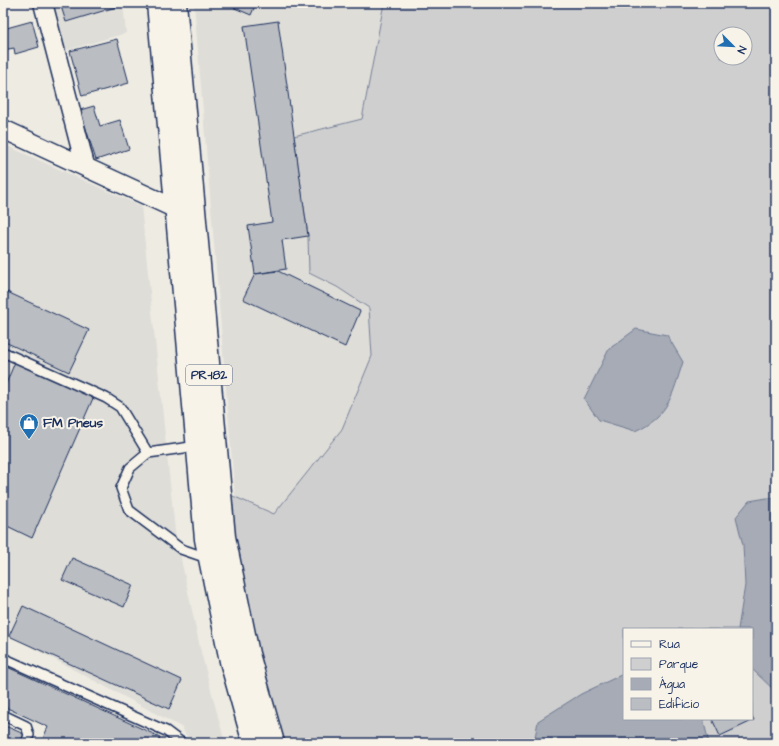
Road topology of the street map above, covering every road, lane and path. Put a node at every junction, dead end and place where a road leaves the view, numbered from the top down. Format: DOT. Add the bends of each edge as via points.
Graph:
graph roads {
  1 [pos="43,3"];
  2 [pos="158,3"];
  3 [pos="175,3"];
  4 [pos="3,129"];
  5 [pos="85,166"];
  6 [pos="176,209"];
  7 [pos="3,352"];
  8 [pos="198,446"];
  9 [pos="148,453"];
  10 [pos="210,559"];
  11 [pos="3,658"];
  12 [pos="3,715"];
  13 [pos="26,743"];
  14 [pos="182,743"];
  15 [pos="254,743"];
  16 [pos="273,743"];
  1 -- 5 [label="street"];
  2 -- 6 [label="main road, PR-182"];
  3 -- 16 [label="main road, PR-182" via="224,536 248,654"];
  4 -- 5 [label="street"];
  5 -- 6 [label="street"];
  6 -- 8 [label="main road, PR-182"];
  7 -- 9 [label="lane" via="106,398 120,407"];
  8 -- 9 [label="lane"];
  8 -- 10 [label="main road, PR-182"];
  9 -- 10 [label="lane" via="130,468 121,488 129,510 181,549"];
  10 -- 15 [label="main road, PR-182" via="231,661"];
  11 -- 14 [label="lane" via="166,731"];
  12 -- 13 [label="lane" via="26,726 29,735"];
}
